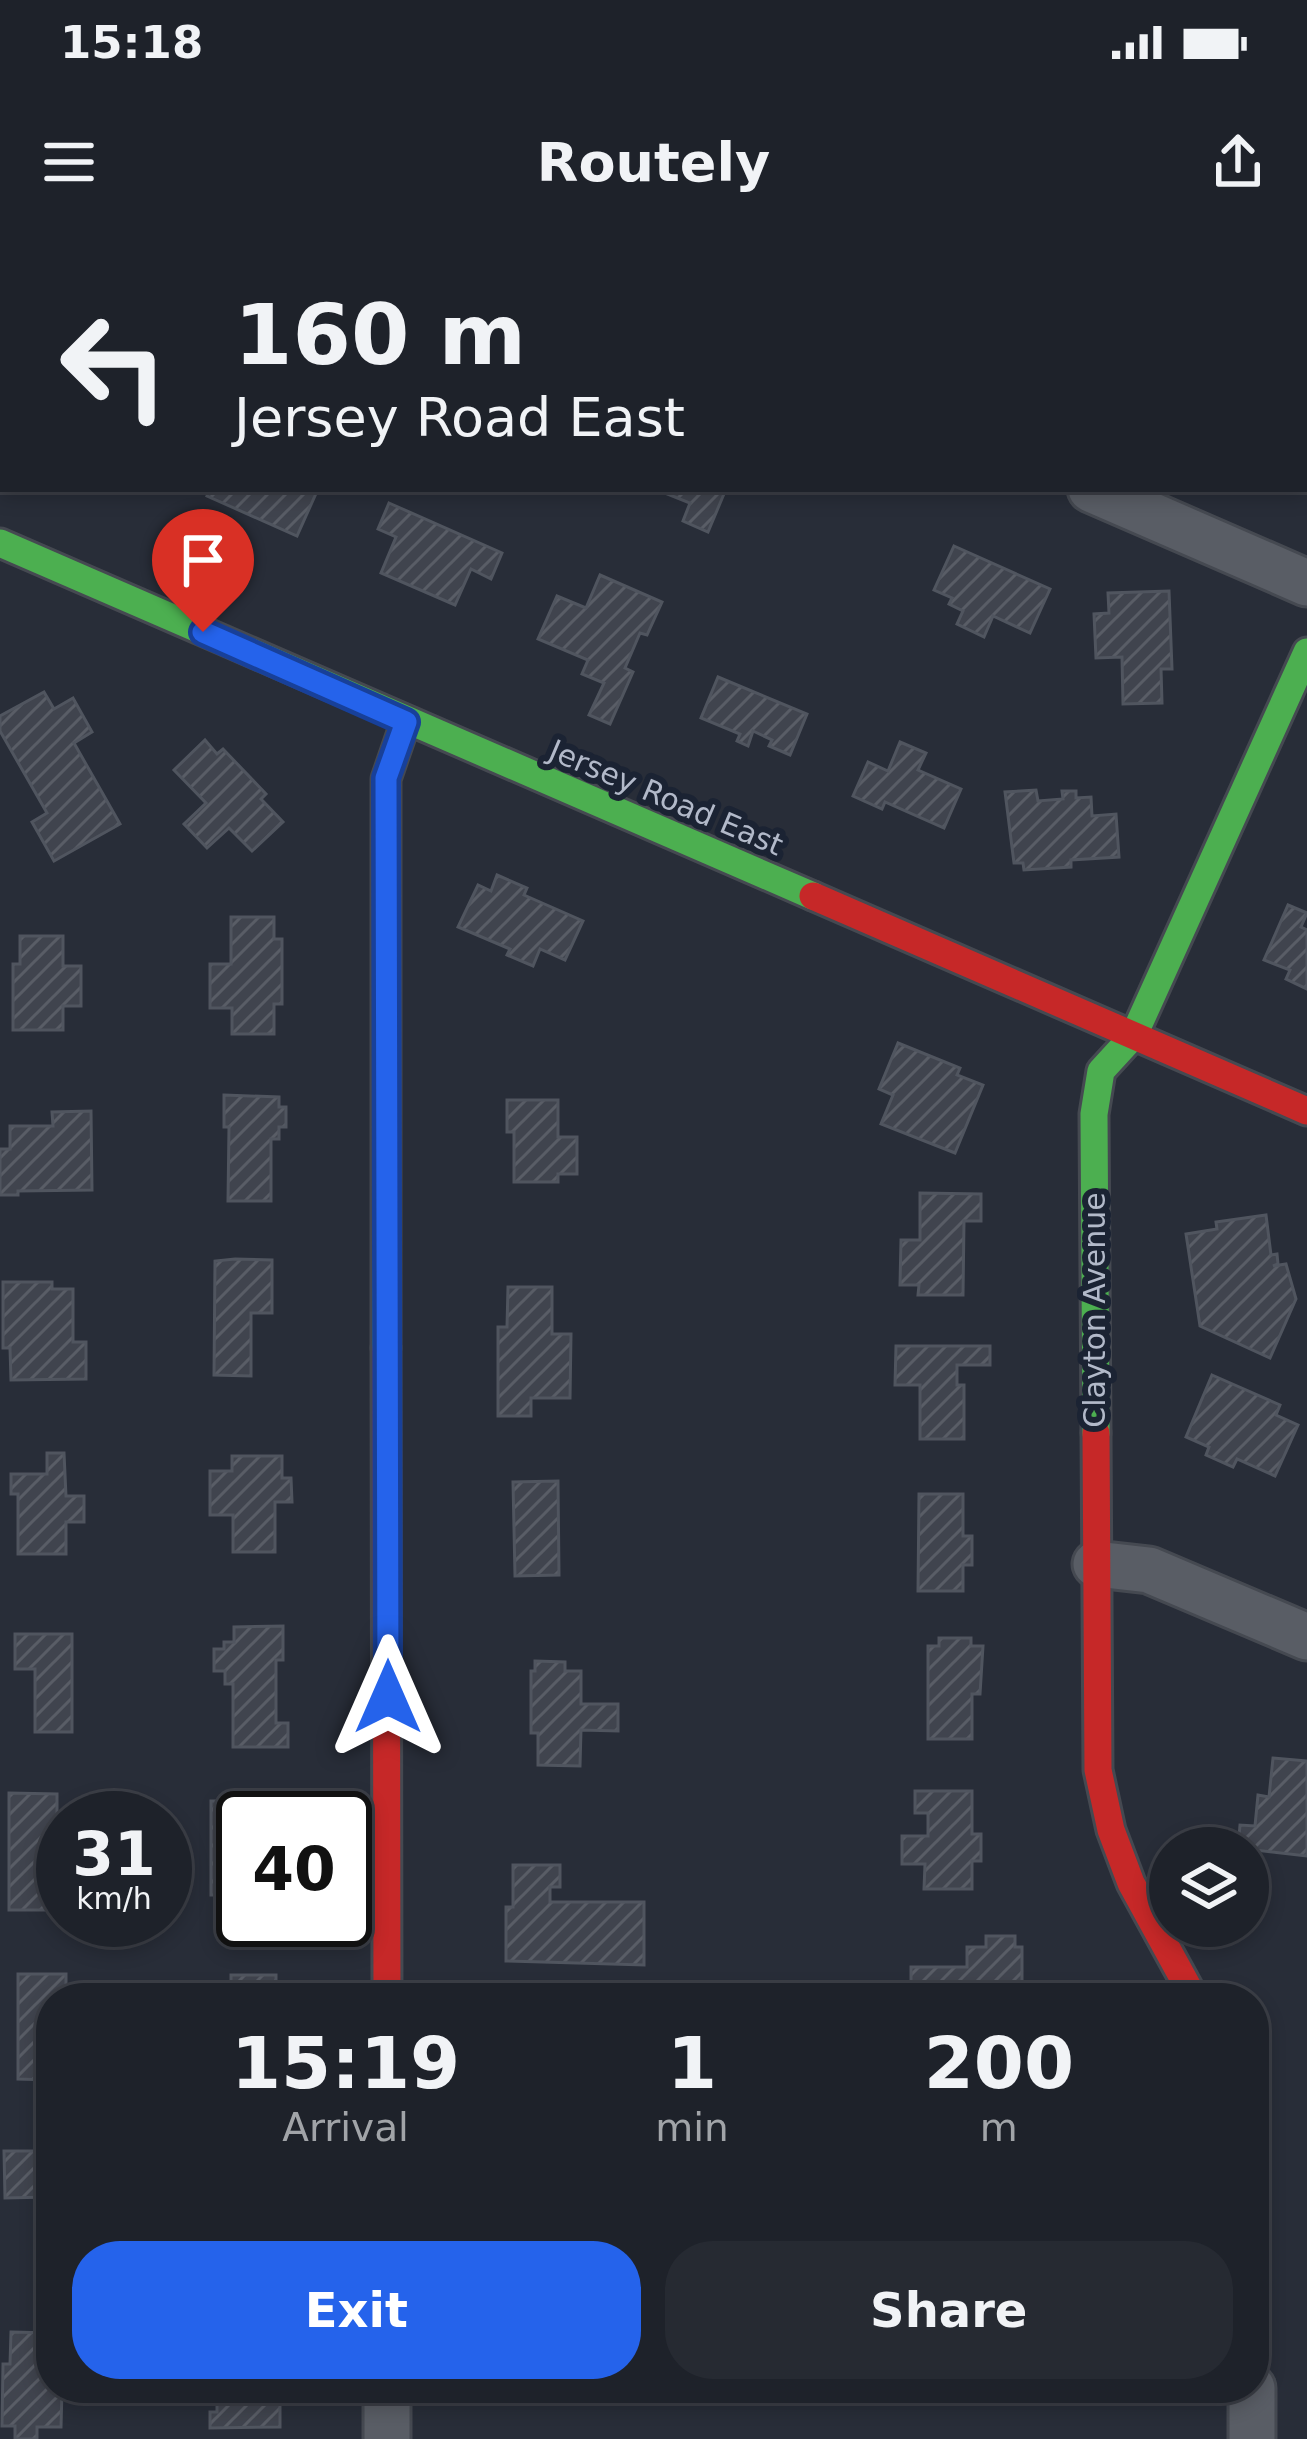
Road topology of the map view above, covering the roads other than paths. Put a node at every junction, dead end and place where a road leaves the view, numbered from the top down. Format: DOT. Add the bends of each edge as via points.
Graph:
graph roads {
  1 [pos="1098,492"];
  2 [pos="0,543"];
  3 [pos="1307,583"];
  4 [pos="1307,652"];
  5 [pos="406,722"];
  6 [pos="1134,1035"];
  7 [pos="1307,1111"];
  8 [pos="1096,1564"];
  9 [pos="1307,1637"];
  10 [pos="387,1983"];
  11 [pos="1185,1983"];
  12 [pos="387,2403"];
  13 [pos="1252,2403"];
  14 [pos="387,2439"];
  15 [pos="1252,2439"];
  1 -- 3 [label="street"];
  2 -- 5 [label="street, Jersey Road East"];
  4 -- 6 [label="street, Clayton Avenue"];
  5 -- 6 [label="street, Jersey Road East"];
  5 -- 10 [label="street" via="386,778"];
  6 -- 7 [label="street, Jersey Road East"];
  6 -- 8 [label="street, Clayton Avenue" via="1100,1071 1094,1114"];
  8 -- 9 [label="street" via="1149,1570"];
  8 -- 11 [label="street, Clayton Avenue" via="1098,1770 1131,1883"];
  12 -- 14 [label="street"];
  13 -- 15 [label="street"];
}
